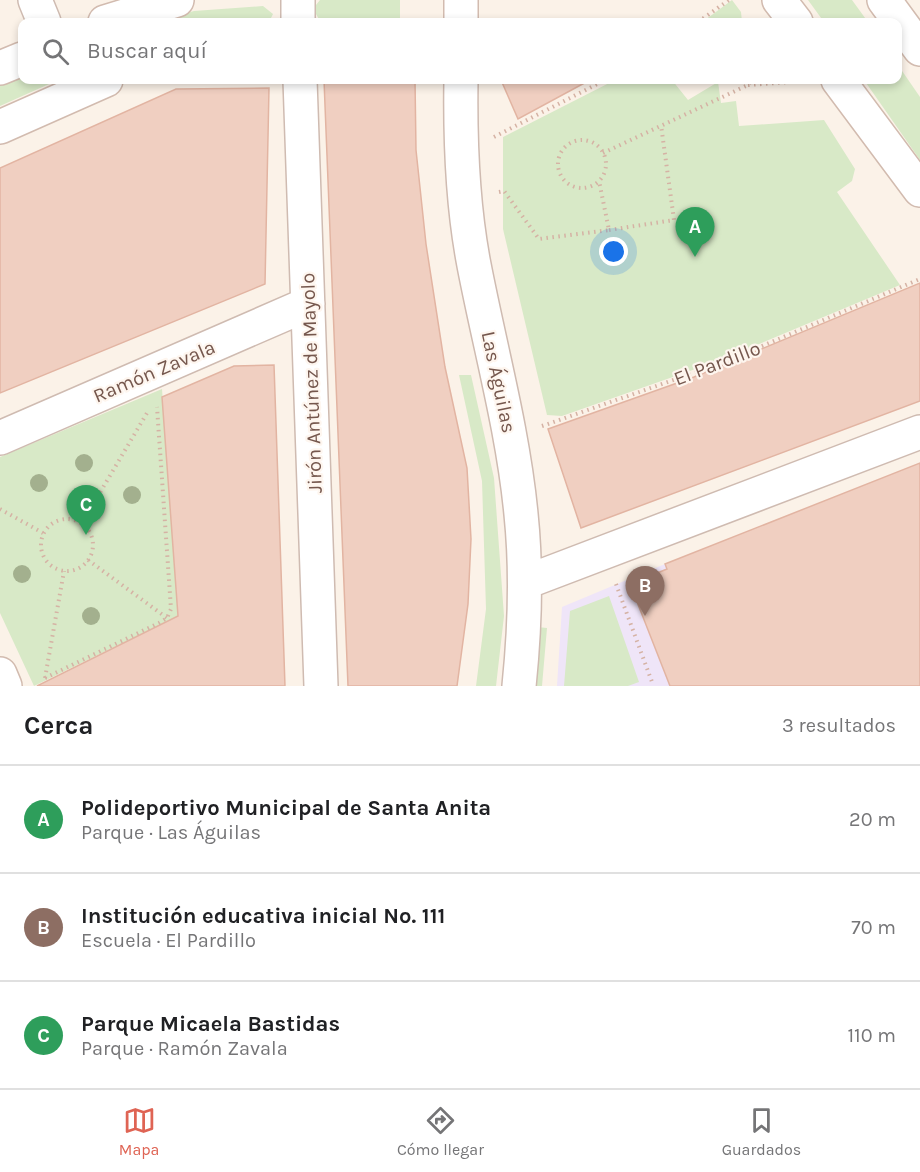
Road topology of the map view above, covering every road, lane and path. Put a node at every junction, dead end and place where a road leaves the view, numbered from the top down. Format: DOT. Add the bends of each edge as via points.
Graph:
graph roads {
  1 [pos="35,0"];
  2 [pos="177,0"];
  3 [pos="298,0"];
  4 [pos="460,0"];
  5 [pos="729,0"];
  6 [pos="779,0"];
  7 [pos="884,0"];
  8 [pos="42,18"];
  9 [pos="118,18"];
  10 [pos="298,18"];
  11 [pos="461,18"];
  12 [pos="704,18"];
  13 [pos="793,18"];
  14 [pos="897,18"];
  15 [pos="902,24"];
  16 [pos="920,49"];
  17 [pos="18,60"];
  18 [pos="0,68"];
  19 [pos="97,84"];
  20 [pos="300,84"];
  21 [pos="461,84"];
  22 [pos="597,84"];
  23 [pos="760,84"];
  24 [pos="841,84"];
  25 [pos="748,85"];
  26 [pos="661,125"];
  27 [pos="0,127"];
  28 [pos="494,137"];
  29 [pos="603,153"];
  30 [pos="599,181"];
  31 [pos="920,190"];
  32 [pos="495,192"];
  33 [pos="609,230"];
  34 [pos="920,279"];
  35 [pos="308,304"];
  36 [pos="920,432"];
  37 [pos="0,438"];
  38 [pos="511,439"];
  39 [pos="0,509"];
  40 [pos="82,523"];
  41 [pos="43,533"];
  42 [pos="605,552"];
  43 [pos="88,560"];
  44 [pos="64,571"];
  45 [pos="526,582"];
  46 [pos="167,618"];
  47 [pos="0,674"];
  48 [pos="652,682"];
  49 [pos="5,686"];
  50 [pos="321,686"];
  51 [pos="519,686"];
  1 -- 8 [label="street"];
  2 -- 9 [label="street"];
  3 -- 10 [label="street"];
  4 -- 11 [label="street"];
  5 -- 12 [label="path"];
  6 -- 13 [label="street"];
  7 -- 14 [label="street"];
  15 -- 16 [label="street"];
  17 -- 18 [label="street"];
  19 -- 27 [label="street"];
  20 -- 35 [label="street, Jirón Antúnez de Mayolo"];
  21 -- 38 [label="street, Las Águilas" via="460,149 470,240"];
  22 -- 28 [label="path"];
  23 -- 25 [label="path"];
  24 -- 31 [label="street"];
  25 -- 26 [label="path"];
  26 -- 29 [label="path"];
  26 -- 33 [label="path" via="675,220"];
  29 -- 30 [label="path" via="606,168"];
  29 -- 30 [label="path" via="584,140 568,144 558,157 559,174 570,185 585,188"];
  30 -- 33 [label="path"];
  32 -- 33 [label="path" via="504,191 539,239"];
  34 -- 38 [label="path, El Pardillo" via="722,363"];
  35 -- 37 [label="street, Ramón Zavala"];
  35 -- 50 [label="street, Jirón Antúnez de Mayolo"];
  36 -- 42 [label="street"];
  38 -- 45 [label="street, Las Águilas"];
  39 -- 41 [label="path"];
  40 -- 41 [label="path" via="64,518"];
  40 -- 43 [label="path" via="92,537"];
  40 -- 46 [label="path" via="156,397 171,609"];
  41 -- 44 [label="path" via="44,557"];
  42 -- 45 [label="street"];
  42 -- 48 [label="path"];
  43 -- 44 [label="path"];
  43 -- 46 [label="path"];
  44 -- 46 [label="path" via="45,678"];
  45 -- 51 [label="street, Las Águilas"];
  47 -- 49 [label="street"];
}
